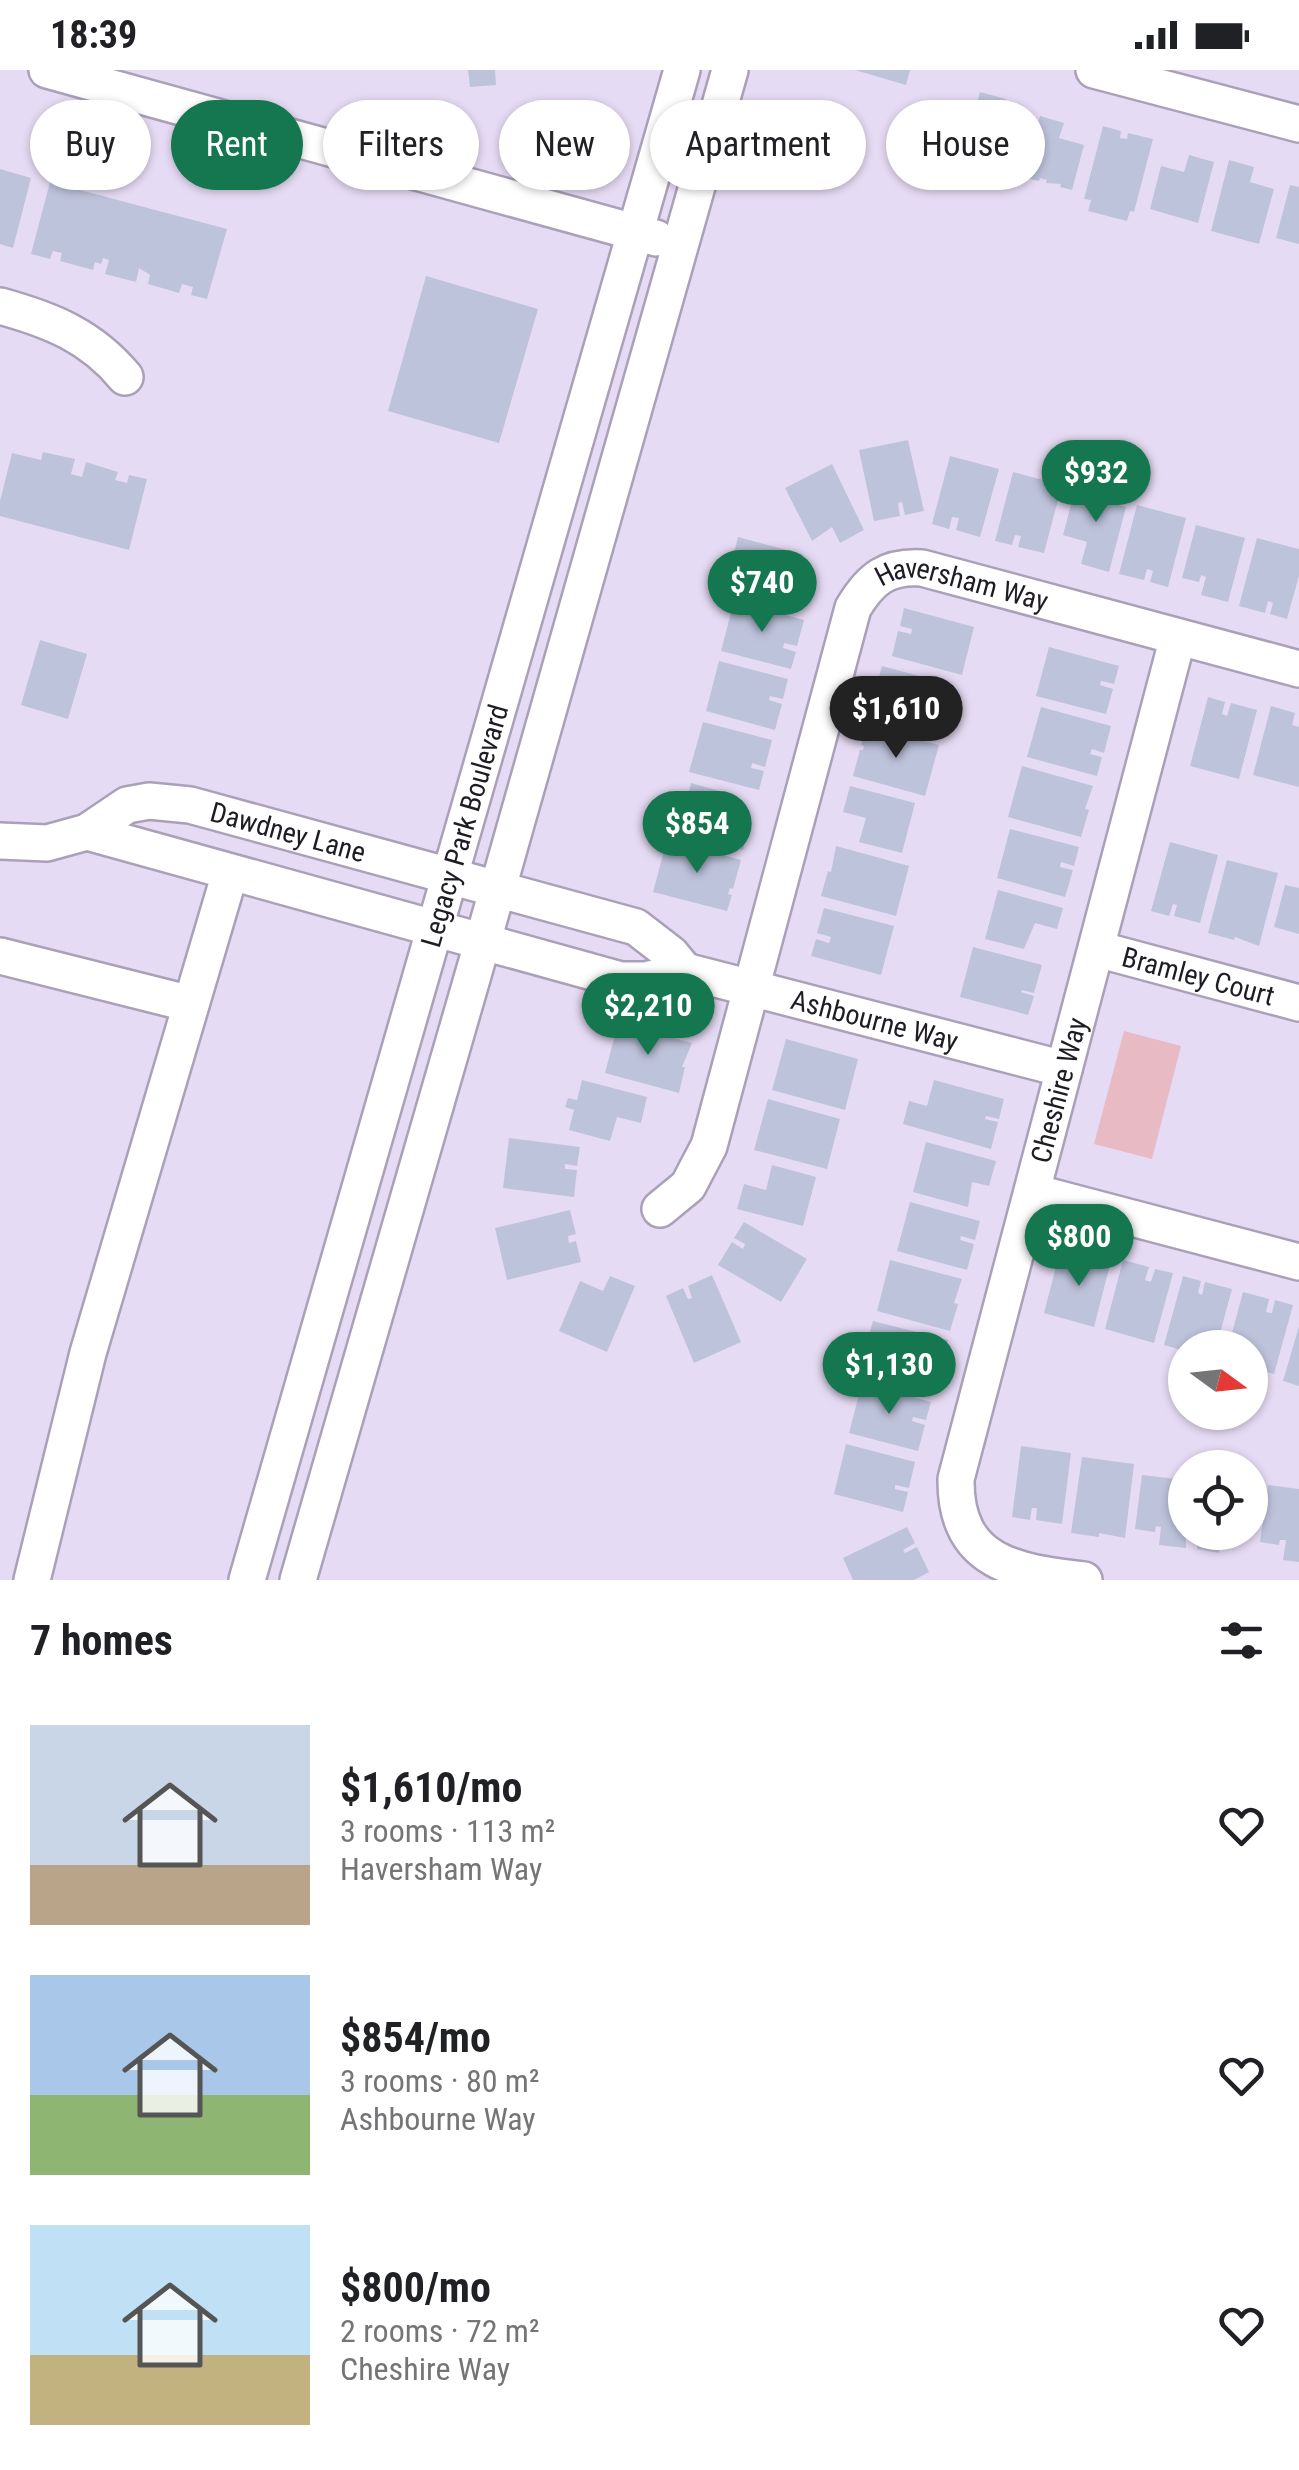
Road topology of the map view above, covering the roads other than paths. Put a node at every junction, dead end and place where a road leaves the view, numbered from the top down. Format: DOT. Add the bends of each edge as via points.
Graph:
graph roads {
  1 [pos="47,70"];
  2 [pos="682,70"];
  3 [pos="730,70"];
  4 [pos="1094,70"];
  5 [pos="1299,124"];
  6 [pos="636,232"];
  7 [pos="681,245"];
  8 [pos="0,306"];
  9 [pos="126,377"];
  10 [pos="1178,638"];
  11 [pos="1299,669"];
  12 [pos="87,832"];
  13 [pos="0,841"];
  14 [pos="230,873"];
  15 [pos="451,878"];
  16 [pos="497,890"];
  17 [pos="436,931"];
  18 [pos="482,944"];
  19 [pos="1097,948"];
  20 [pos="0,956"];
  21 [pos="685,971"];
  22 [pos="751,988"];
  23 [pos="1299,1003"];
  24 [pos="191,1004"];
  25 [pos="1064,1069"];
  26 [pos="1033,1192"];
  27 [pos="660,1209"];
  28 [pos="1299,1262"];
  29 [pos="32,1580"];
  30 [pos="247,1580"];
  31 [pos="298,1580"];
  32 [pos="1084,1580"];
  1 -- 6 [label="street"];
  2 -- 6 [label="street, Legacy Park Boulevard"];
  3 -- 7 [label="street, Legacy Park Boulevard"];
  4 -- 5 [label="street"];
  6 -- 7 [label="street"];
  6 -- 15 [label="street, Legacy Park Boulevard"];
  7 -- 16 [label="street, Legacy Park Boulevard"];
  8 -- 9 [label="street" via="66,327"];
  10 -- 11 [label="street, Haversham Way"];
  10 -- 19 [label="street, Cheshire Way"];
  10 -- 22 [label="street, Haversham Way" via="922,568 880,574 853,608"];
  12 -- 13 [label="street, Dawdney Lane" via="48,843"];
  12 -- 14 [label="street, Dawdney Lane"];
  12 -- 15 [label="street, Dawdney Lane" via="128,806 171,802"];
  14 -- 17 [label="street, Dawdney Lane"];
  14 -- 24 [label="street"];
  15 -- 16 [label="street, Dawdney Lane"];
  15 -- 17 [label="street, Legacy Park Boulevard"];
  16 -- 18 [label="street, Legacy Park Boulevard"];
  16 -- 21 [label="street, Ashbourne Way" via="636,927"];
  17 -- 18 [label="street, Ashbourne Way"];
  17 -- 30 [label="street, Legacy Park Boulevard"];
  18 -- 21 [label="street, Ashbourne Way" via="621,980"];
  18 -- 31 [label="street, Legacy Park Boulevard"];
  19 -- 23 [label="street, Bramley Court"];
  19 -- 25 [label="street, Cheshire Way"];
  20 -- 24 [label="street"];
  21 -- 22 [label="street, Ashbourne Way"];
  22 -- 25 [label="street, Ashbourne Way"];
  22 -- 27 [label="street, Haversham Way" via="709,1146 688,1186"];
  24 -- 29 [label="street" via="88,1353"];
  25 -- 26 [label="street, Cheshire Way"];
  26 -- 28 [label="street"];
  26 -- 32 [label="street, Cheshire Way" via="956,1479 956,1502 973,1540 1007,1566"];
}
